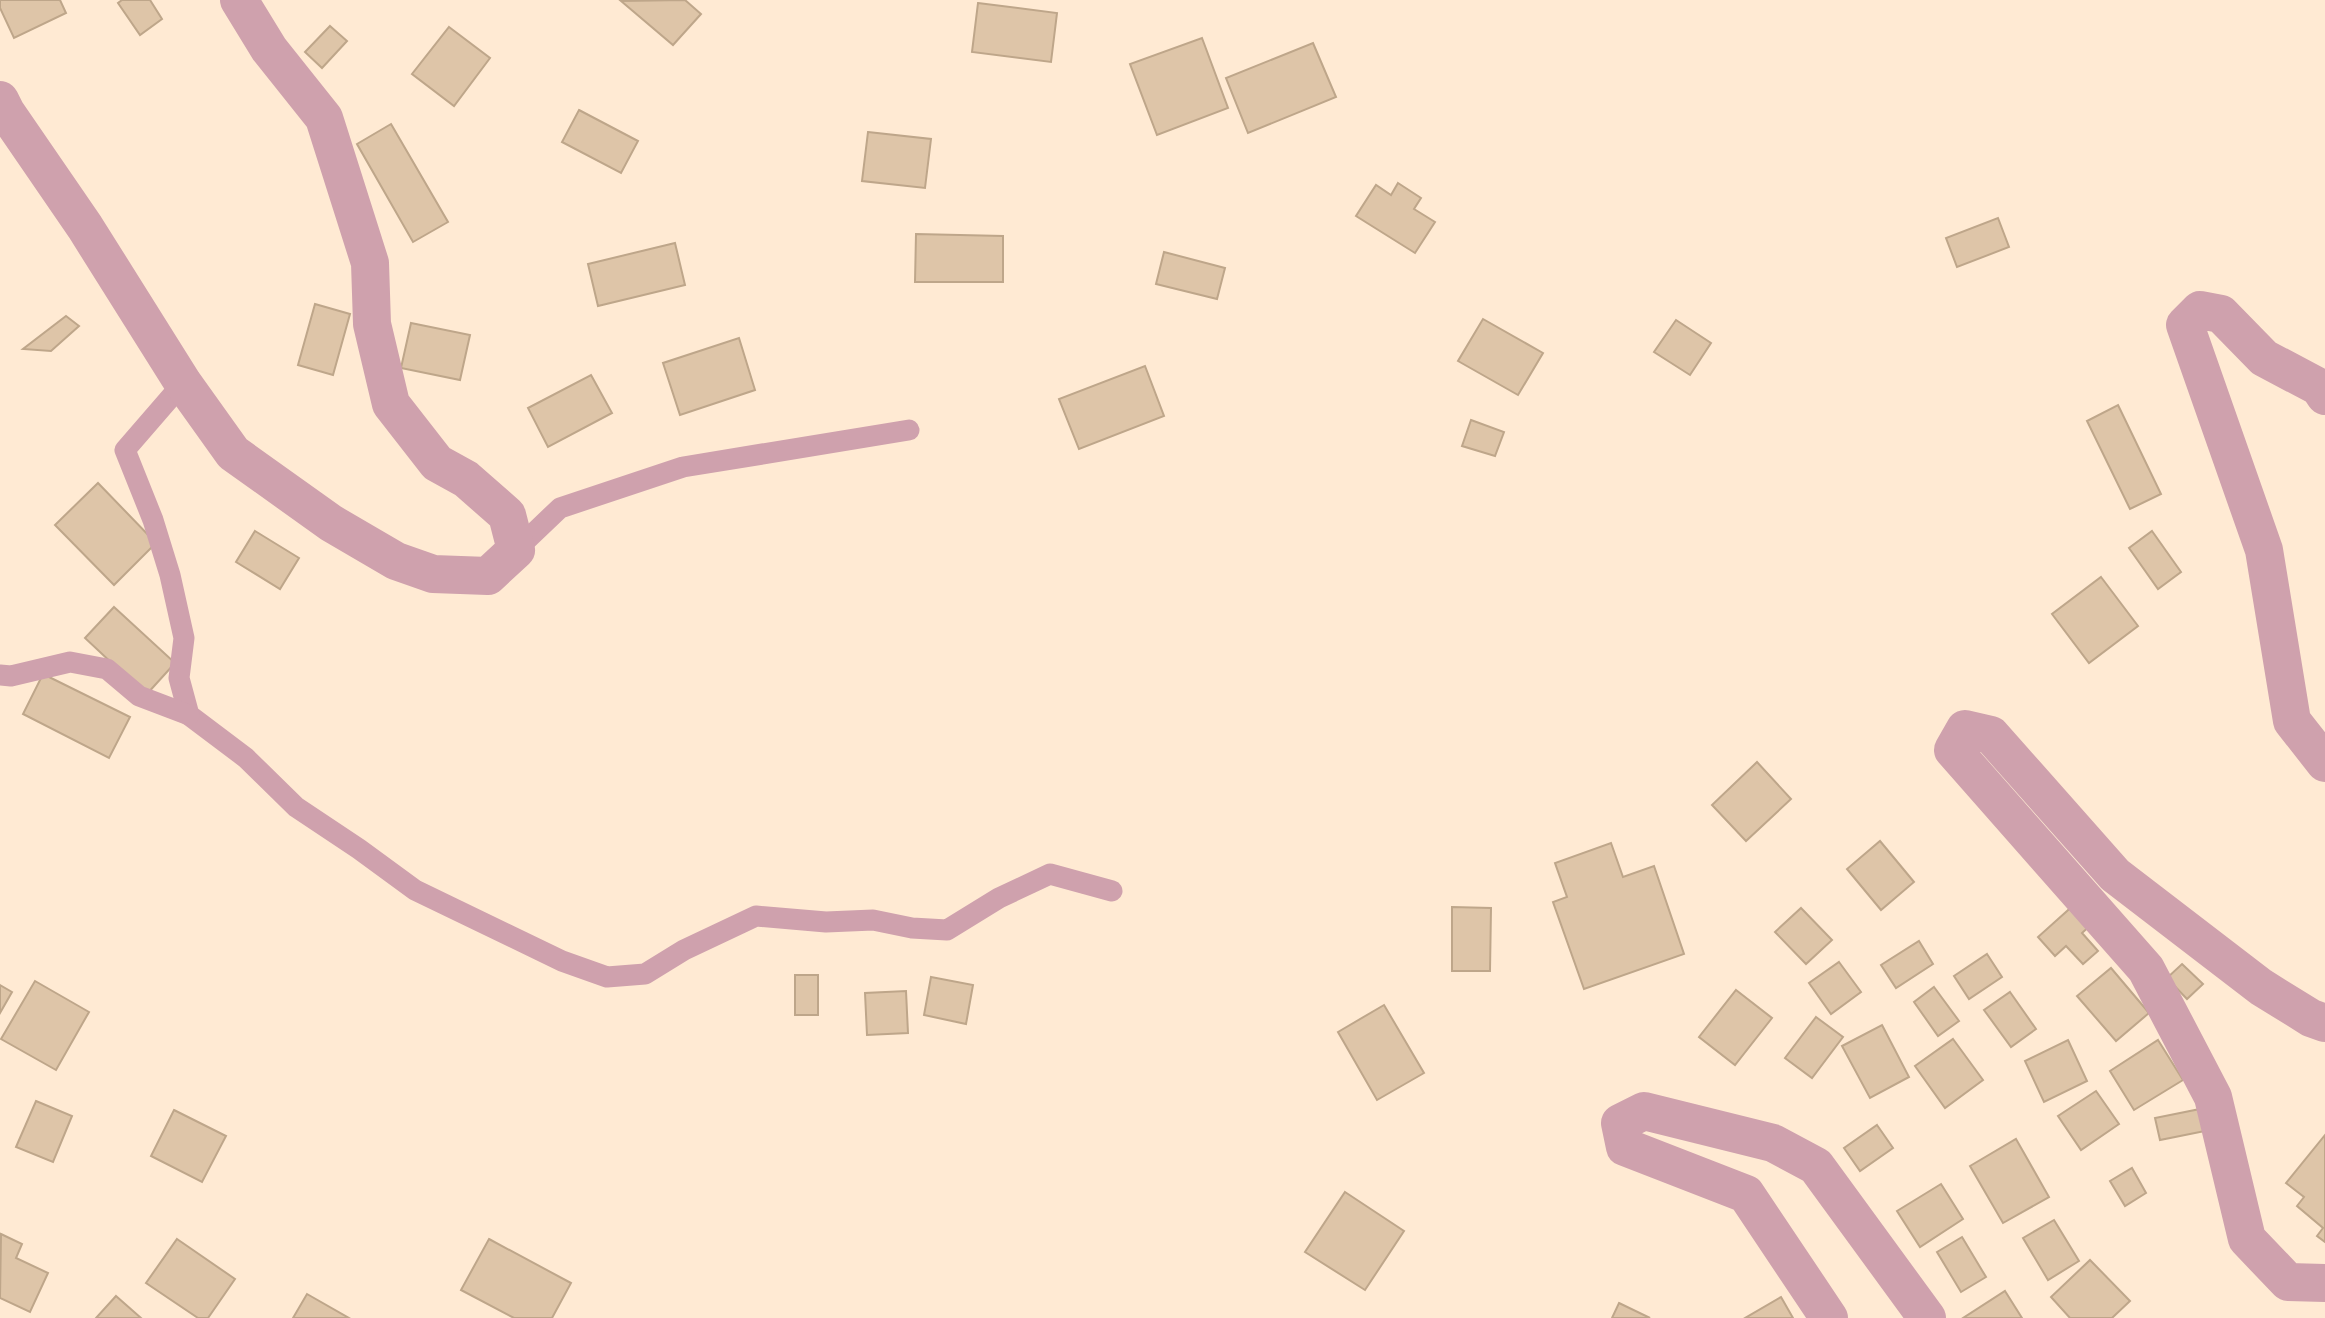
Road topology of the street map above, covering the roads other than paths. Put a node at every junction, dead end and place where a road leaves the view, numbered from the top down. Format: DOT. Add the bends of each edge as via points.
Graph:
graph roads {
  1 [pos="239,0"];
  2 [pos="0,100"];
  3 [pos="183,383"];
  4 [pos="2325,396"];
  5 [pos="909,430"];
  6 [pos="516,551"];
  7 [pos="0,675"];
  8 [pos="189,715"];
  9 [pos="2325,763"];
  10 [pos="1112,891"];
  11 [pos="2325,1023"];
  12 [pos="2325,1283"];
  13 [pos="1829,1318"];
  14 [pos="1927,1318"];
  1 -- 6 [label="street" via="269,49 324,118 370,263 372,324 391,404 437,463 466,479 507,515"];
  2 -- 3 [label="street"];
  3 -- 6 [label="street" via="233,453 331,523 396,561 433,574 488,576"];
  3 -- 8 [label="lane" via="125,450 170,575 184,638 179,678"];
  4 -- 9 [label="street" via="2319,387 2264,358 2221,314 2200,310 2185,325 2264,550 2292,721"];
  5 -- 6 [label="lane" via="683,467 559,508"];
  7 -- 8 [label="lane" via="70,662 107,669 139,696"];
  8 -- 10 [label="lane" via="246,758 296,807 415,890 562,961 607,977 645,974 756,916 826,922 873,920 947,930 1050,874"];
  11 -- 12 [label="street" via="2261,987 2115,875 1992,735 1965,729 1953,750 2146,969 2213,1097 2247,1239 2288,1282"];
  13 -- 14 [label="street" via="1746,1194 1625,1147 1620,1123 1644,1111 1773,1143 1816,1166"];
}
